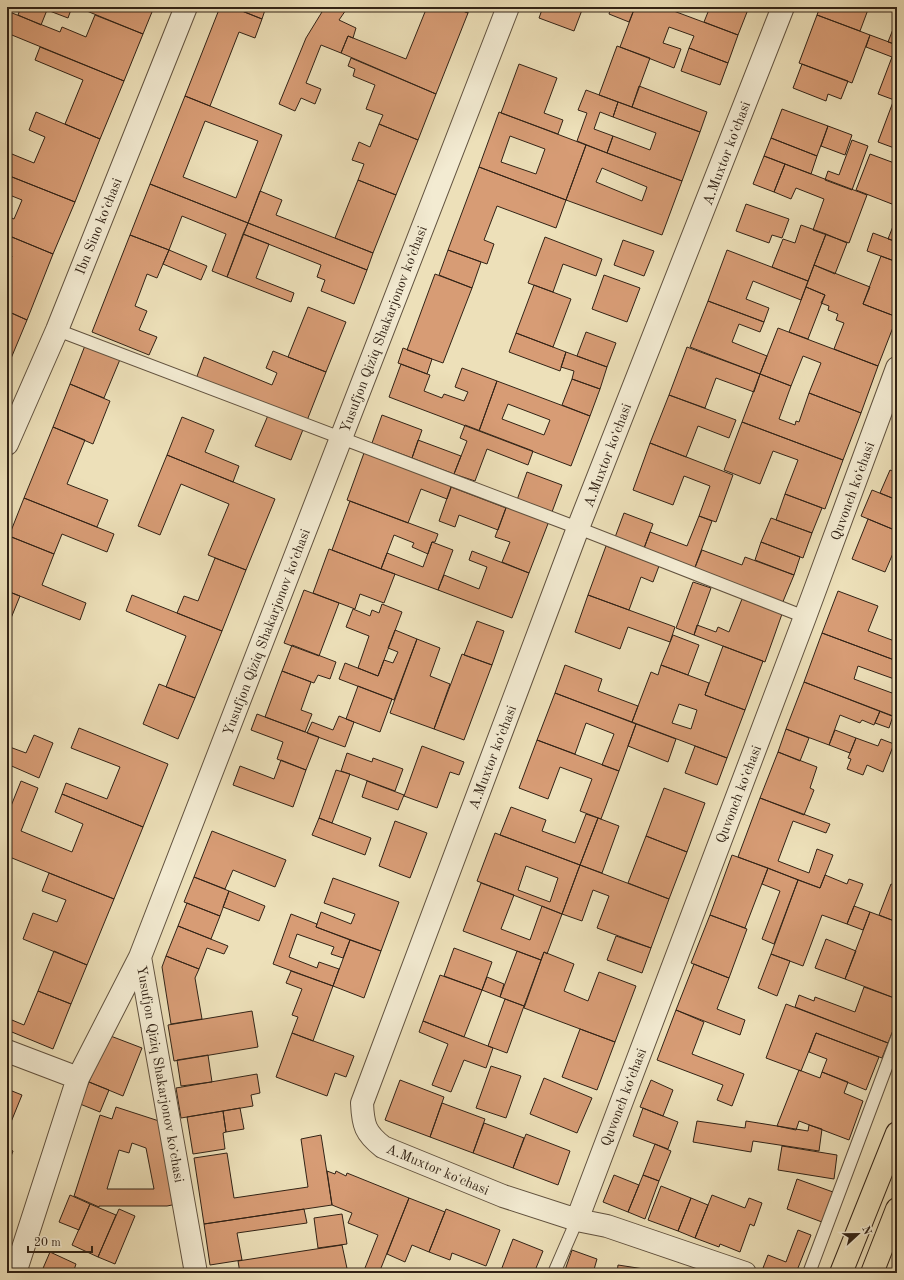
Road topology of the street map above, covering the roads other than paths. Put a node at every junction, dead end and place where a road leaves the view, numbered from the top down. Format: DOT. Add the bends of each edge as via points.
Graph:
graph roads {
  1 [pos="186,7"];
  2 [pos="508,7"];
  3 [pos="783,7"];
  4 [pos="57,330"];
  5 [pos="897,368"];
  6 [pos="341,438"];
  7 [pos="7,444"];
  8 [pos="578,528"];
  9 [pos="805,617"];
  10 [pos="140,957"];
  11 [pos="897,1038"];
  12 [pos="7,1052"];
  13 [pos="78,1078"];
  14 [pos="897,1133"];
  15 [pos="897,1209"];
  16 [pos="577,1220"];
  17 [pos="192,1272"];
  18 [pos="14,1273"];
  19 [pos="554,1273"];
  20 [pos="745,1273"];
  21 [pos="809,1273"];
  22 [pos="841,1273"];
  23 [pos="872,1273"];
  1 -- 4 [label="street, Ibn Sino koʻchasi"];
  2 -- 6 [label="street, Yusufjon Qiziq Shakarjonov koʻchasi"];
  3 -- 8 [label="street, A.Muxtor koʻchasi"];
  4 -- 6 [label="lane"];
  4 -- 7 [label="street, Ibn Sino koʻchasi"];
  5 -- 9 [label="street, Quvonch koʻchasi"];
  6 -- 8 [label="lane"];
  6 -- 10 [label="street, Yusufjon Qiziq Shakarjonov koʻchasi"];
  8 -- 9 [label="lane"];
  8 -- 16 [label="street, A.Muxtor koʻchasi" via="362,1103 362,1118 367,1130 383,1147 503,1196"];
  9 -- 16 [label="street, Quvonch koʻchasi"];
  10 -- 13 [label="street"];
  10 -- 17 [label="street, Yusufjon Qiziq Shakarjonov koʻchasi"];
  11 -- 21 [label="lane"];
  12 -- 13 [label="street"];
  13 -- 18 [label="street"];
  14 -- 22 [label="main road"];
  15 -- 23 [label="main road"];
  16 -- 19 [label="lane"];
  16 -- 20 [label="street, A.Muxtor koʻchasi" via="607,1226"];
}
